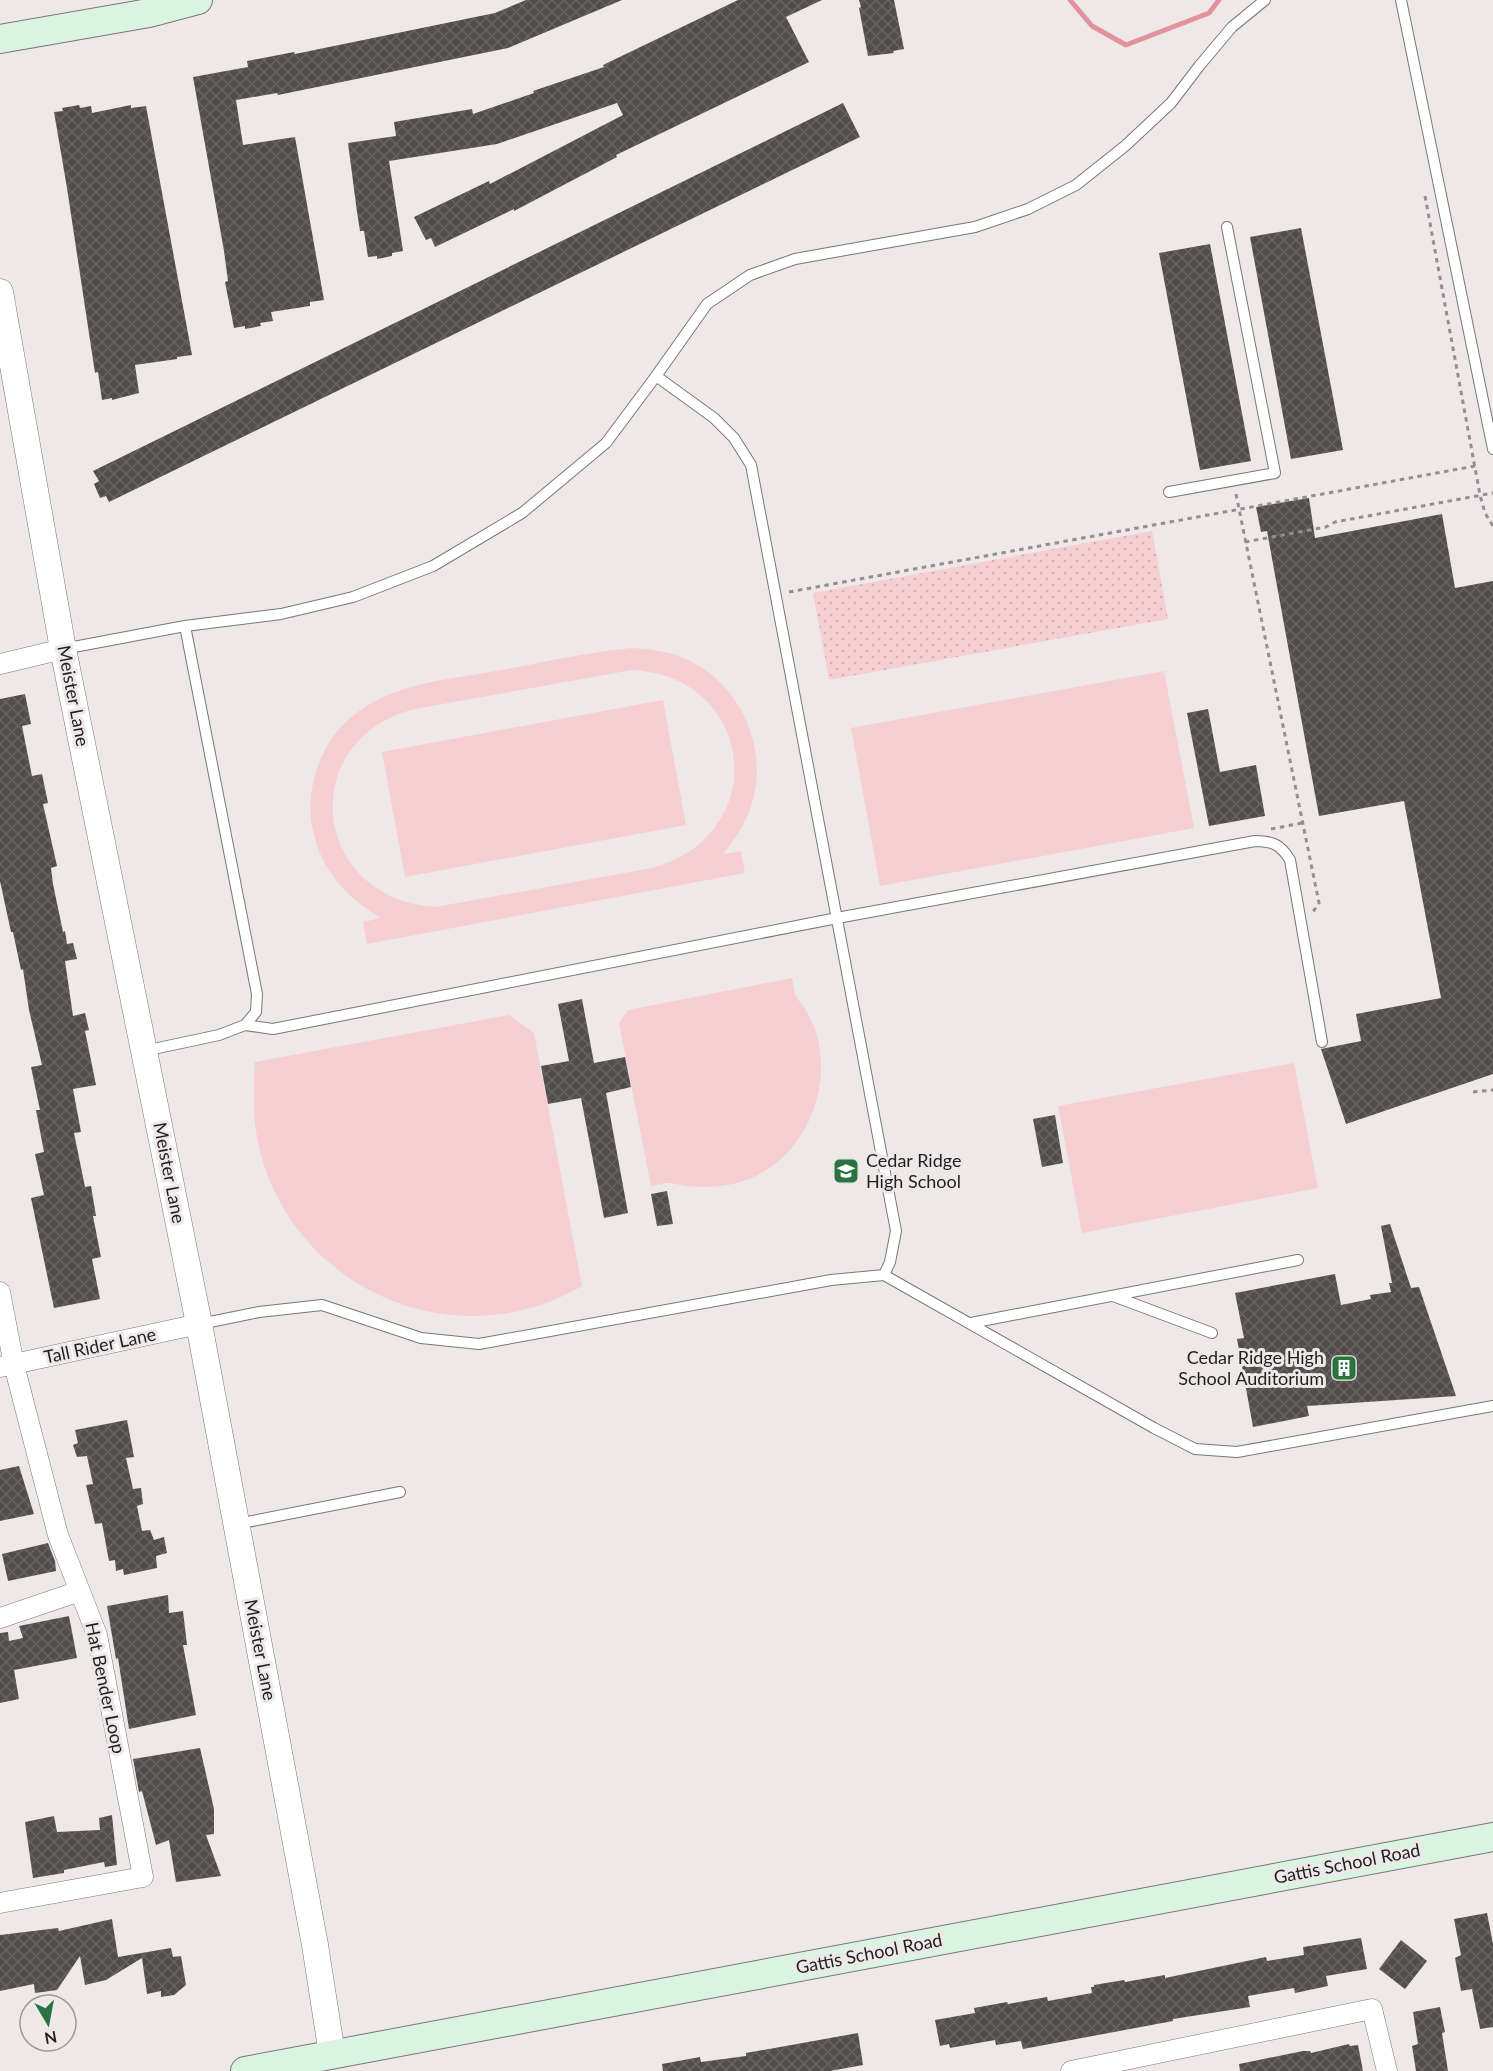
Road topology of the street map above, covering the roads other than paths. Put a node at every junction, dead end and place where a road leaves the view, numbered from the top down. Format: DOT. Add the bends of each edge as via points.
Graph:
graph roads {
  1 [pos="198,0"];
  2 [pos="1264,0"];
  3 [pos="1401,0"];
  4 [pos="0,39"];
  5 [pos="1227,227"];
  6 [pos="0,292"];
  7 [pos="657,376"];
  8 [pos="1493,449"];
  9 [pos="1169,492"];
  10 [pos="185,626"];
  11 [pos="63,649"];
  12 [pos="0,664"];
  13 [pos="837,918"];
  14 [pos="245,1025"];
  15 [pos="1322,1042"];
  16 [pos="144,1051"];
  17 [pos="1298,1260"];
  18 [pos="884,1275"];
  19 [pos="0,1292"];
  20 [pos="1113,1296"];
  21 [pos="971,1323"];
  22 [pos="199,1324"];
  23 [pos="1212,1333"];
  24 [pos="7,1366"];
  25 [pos="1493,1406"];
  26 [pos="400,1492"];
  27 [pos="237,1524"];
  28 [pos="80,1592"];
  29 [pos="0,1618"];
  30 [pos="1493,1837"];
  31 [pos="0,1903"];
  32 [pos="334,2063"];
  33 [pos="245,2071"];
  34 [pos="1071,2071"];
  35 [pos="1387,2071"];
  1 -- 4 [label="main road" via="149,13"];
  2 -- 7 [label="lane" via="1232,27 1171,103 1076,185 1028,209 975,227 795,259 750,275 707,304"];
  3 -- 8 [label="lane"];
  5 -- 9 [label="lane" via="1275,473"];
  6 -- 11 [label="street, Meister Lane"];
  7 -- 10 [label="lane" via="606,443 522,513 434,566 353,597 281,614"];
  7 -- 13 [label="lane" via="714,418 734,438 751,465"];
  10 -- 11 [label="lane"];
  10 -- 14 [label="lane" via="256,994 256,1012"];
  11 -- 12 [label="street"];
  11 -- 16 [label="street, Meister Lane"];
  13 -- 14 [label="lane" via="273,1029"];
  13 -- 15 [label="lane" via="1256,840 1269,841 1284,850 1290,860"];
  13 -- 18 [label="lane" via="896,1231"];
  14 -- 16 [label="lane" via="219,1035"];
  16 -- 22 [label="street, Meister Lane"];
  17 -- 20 [label="lane"];
  18 -- 21 [label="lane"];
  18 -- 22 [label="lane" via="831,1280 478,1344 421,1338 322,1305"];
  19 -- 24 [label="street, Hat Bender Loop"];
  20 -- 21 [label="lane"];
  20 -- 23 [label="lane"];
  21 -- 25 [label="lane" via="1195,1449 1237,1452"];
  22 -- 24 [label="street, Tall Rider Lane"];
  22 -- 27 [label="street, Meister Lane"];
  24 -- 28 [label="street, Hat Bender Loop" via="58,1535"];
  26 -- 27 [label="lane"];
  27 -- 32 [label="street, Meister Lane"];
  28 -- 29 [label="street"];
  28 -- 31 [label="street, Hat Bender Loop" via="97,1635 143,1876"];
  30 -- 32 [label="main road, Gattis School Road"];
  32 -- 33 [label="main road, Gattis School Road"];
  34 -- 35 [label="street" via="1372,2009"];
}
